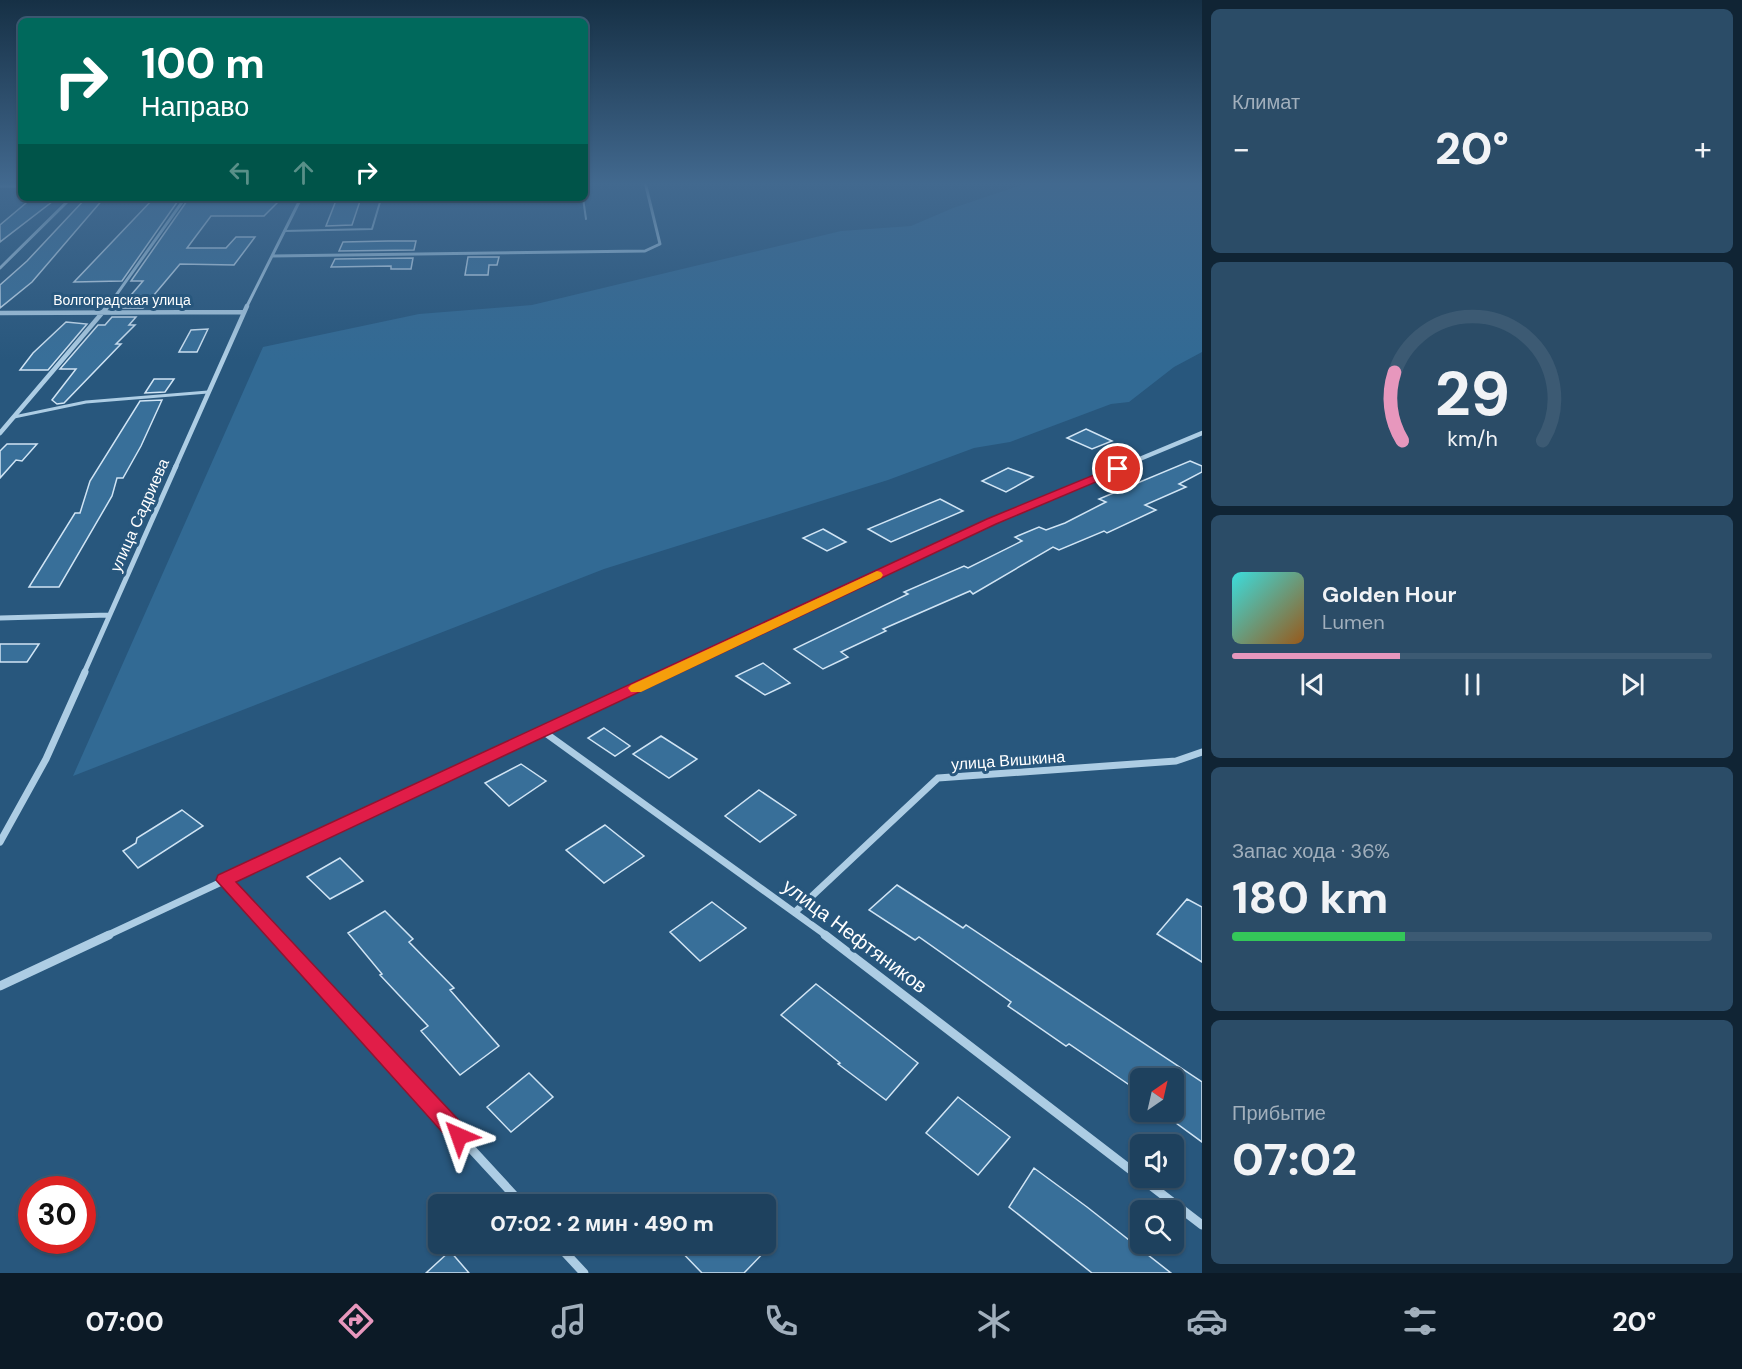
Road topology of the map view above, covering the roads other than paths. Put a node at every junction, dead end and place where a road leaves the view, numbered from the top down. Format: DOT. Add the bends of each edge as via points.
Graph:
graph roads {
  1 [pos="27,241"];
  2 [pos="154,241"];
  3 [pos="279,241"];
  4 [pos="659,241"];
  5 [pos="272,256"];
  6 [pos="0,268"];
  7 [pos="104,312"];
  8 [pos="244,312"];
  9 [pos="0,313"];
  10 [pos="208,392"];
  11 [pos="14,417"];
  12 [pos="0,433"];
  13 [pos="1202,433"];
  14 [pos="109,615"];
  15 [pos="0,618"];
  16 [pos="544,732"];
  17 [pos="1202,752"];
  18 [pos="0,842"];
  19 [pos="224,880"];
  20 [pos="795,912"];
  21 [pos="0,986"];
  22 [pos="1130,1169"];
  23 [pos="1154,1188"];
  24 [pos="513,1194"];
  25 [pos="1202,1225"];
  26 [pos="566,1254"];
  27 [pos="584,1273"];
  1 -- 6 [label="street"];
  2 -- 7 [label="street"];
  3 -- 5 [label="street, улица Садриева"];
  4 -- 5 [label="street" via="645,250"];
  5 -- 8 [label="street, улица Садриева"];
  7 -- 8 [label="street, Волгоградская улица"];
  7 -- 9 [label="street, Волгоградская улица"];
  7 -- 11 [label="street"];
  8 -- 10 [label="street, улица Садриева"];
  10 -- 11 [label="lane" via="62,404"];
  10 -- 14 [label="street, улица Садриева"];
  11 -- 12 [label="street"];
  13 -- 16 [label="street" via="991,521"];
  14 -- 15 [label="street"];
  14 -- 18 [label="street, улица Садриева" via="46,759"];
  16 -- 19 [label="street"];
  16 -- 20 [label="street, улица Нефтяников"];
  17 -- 20 [label="street, улица Вишкина" via="1176,761 938,778"];
  19 -- 21 [label="street"];
  19 -- 24 [label="street"];
  20 -- 22 [label="street, улица Нефтяников"];
  23 -- 25 [label="street, улица Нефтяников"];
  26 -- 27 [label="street"];
}
